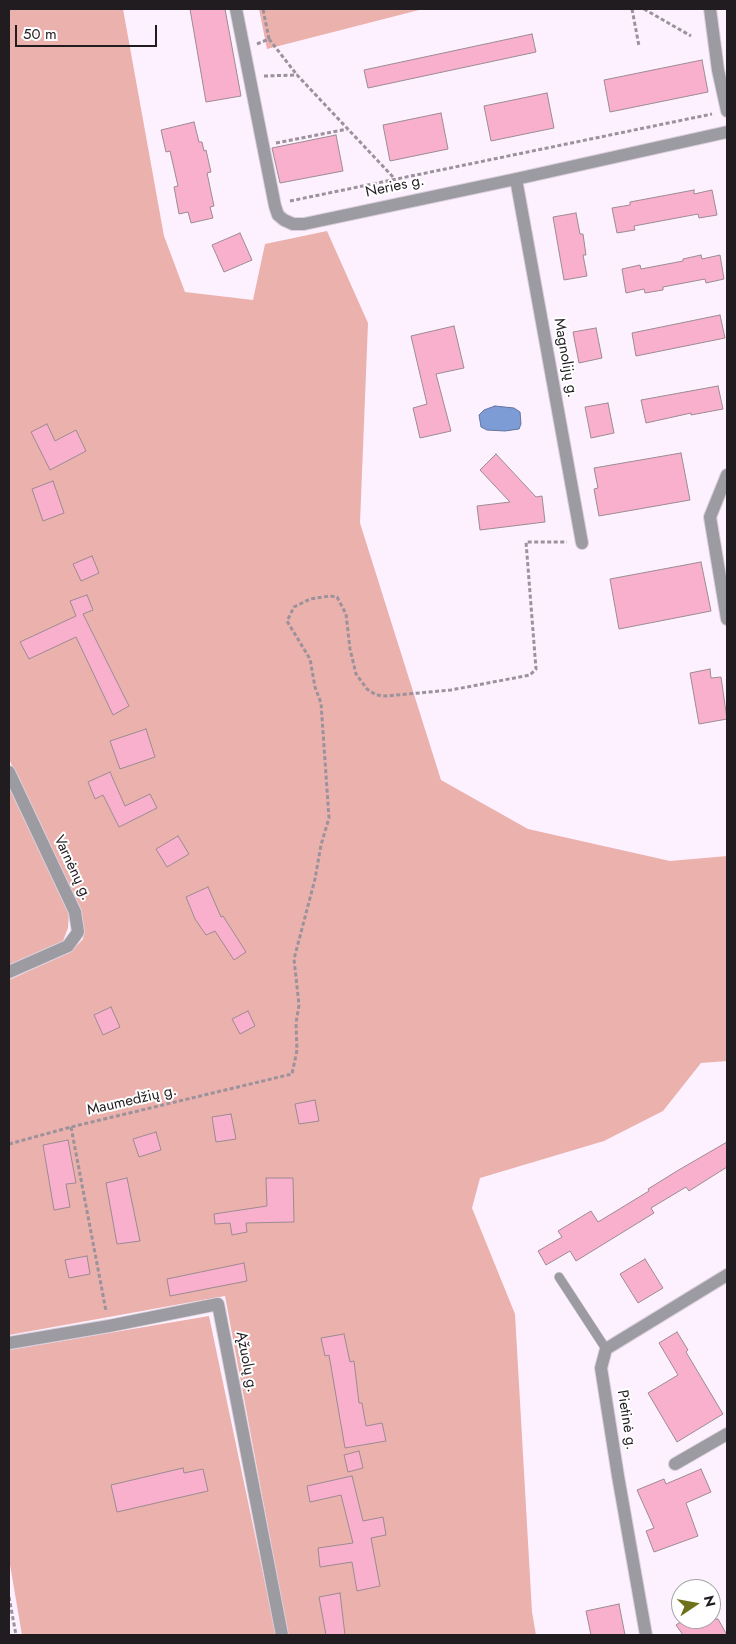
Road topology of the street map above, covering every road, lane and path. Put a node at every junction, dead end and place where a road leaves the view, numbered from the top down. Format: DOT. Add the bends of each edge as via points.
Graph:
graph roads {
  1 [pos="236,9"];
  2 [pos="263,9"];
  3 [pos="632,9"];
  4 [pos="644,9"];
  5 [pos="710,9"];
  6 [pos="691,36"];
  7 [pos="269,40"];
  8 [pos="639,46"];
  9 [pos="256,48"];
  10 [pos="297,75"];
  11 [pos="262,76"];
  12 [pos="723,112"];
  13 [pos="348,129"];
  14 [pos="727,132"];
  15 [pos="272,134"];
  16 [pos="394,178"];
  17 [pos="516,179"];
  18 [pos="274,204"];
  19 [pos="727,475"];
  20 [pos="582,543"];
  21 [pos="727,619"];
  22 [pos="9,772"];
  23 [pos="9,972"];
  24 [pos="71,1127"];
  25 [pos="9,1144"];
  26 [pos="727,1275"];
  27 [pos="559,1277"];
  28 [pos="109,1326"];
  29 [pos="9,1343"];
  30 [pos="606,1349"];
  31 [pos="727,1434"];
  32 [pos="675,1464"];
  33 [pos="9,1597"];
  34 [pos="16,1635"];
  35 [pos="282,1635"];
  36 [pos="646,1635"];
  1 -- 18 [label="street, Neries g."];
  2 -- 7 [label="path"];
  3 -- 8 [label="path"];
  4 -- 6 [label="path"];
  5 -- 12 [label="street"];
  7 -- 9 [label="path" via="257,44"];
  7 -- 10 [label="path"];
  10 -- 11 [label="path"];
  10 -- 13 [label="path"];
  12 -- 16 [label="path"];
  13 -- 15 [label="path" via="274,144"];
  13 -- 16 [label="path"];
  14 -- 17 [label="street, Neries g."];
  16 -- 18 [label="path"];
  17 -- 18 [label="street, Neries g." via="304,224 284,220"];
  17 -- 20 [label="street, Magnolijų g."];
  19 -- 21 [label="street" via="710,516"];
  20 -- 24 [label="path, Maumedžių g." via="526,542 536,669 530,675 451,690 376,695 356,674 346,614 337,597 310,599 294,607 287,621 310,659 321,702 329,818 294,959 299,1005 297,1050 292,1074"];
  22 -- 23 [label="street, Varnėnų g." via="75,912 78,932 68,946"];
  24 -- 25 [label="path, Maumedžių g."];
  24 -- 28 [label="path"];
  26 -- 30 [label="street"];
  27 -- 30 [label="lane"];
  28 -- 29 [label="street, Ąžuolų g."];
  28 -- 35 [label="street, Ąžuolų g." via="218,1304"];
  30 -- 36 [label="street, Pietinė g." via="601,1368"];
  31 -- 32 [label="street"];
  33 -- 34 [label="path"];
}
